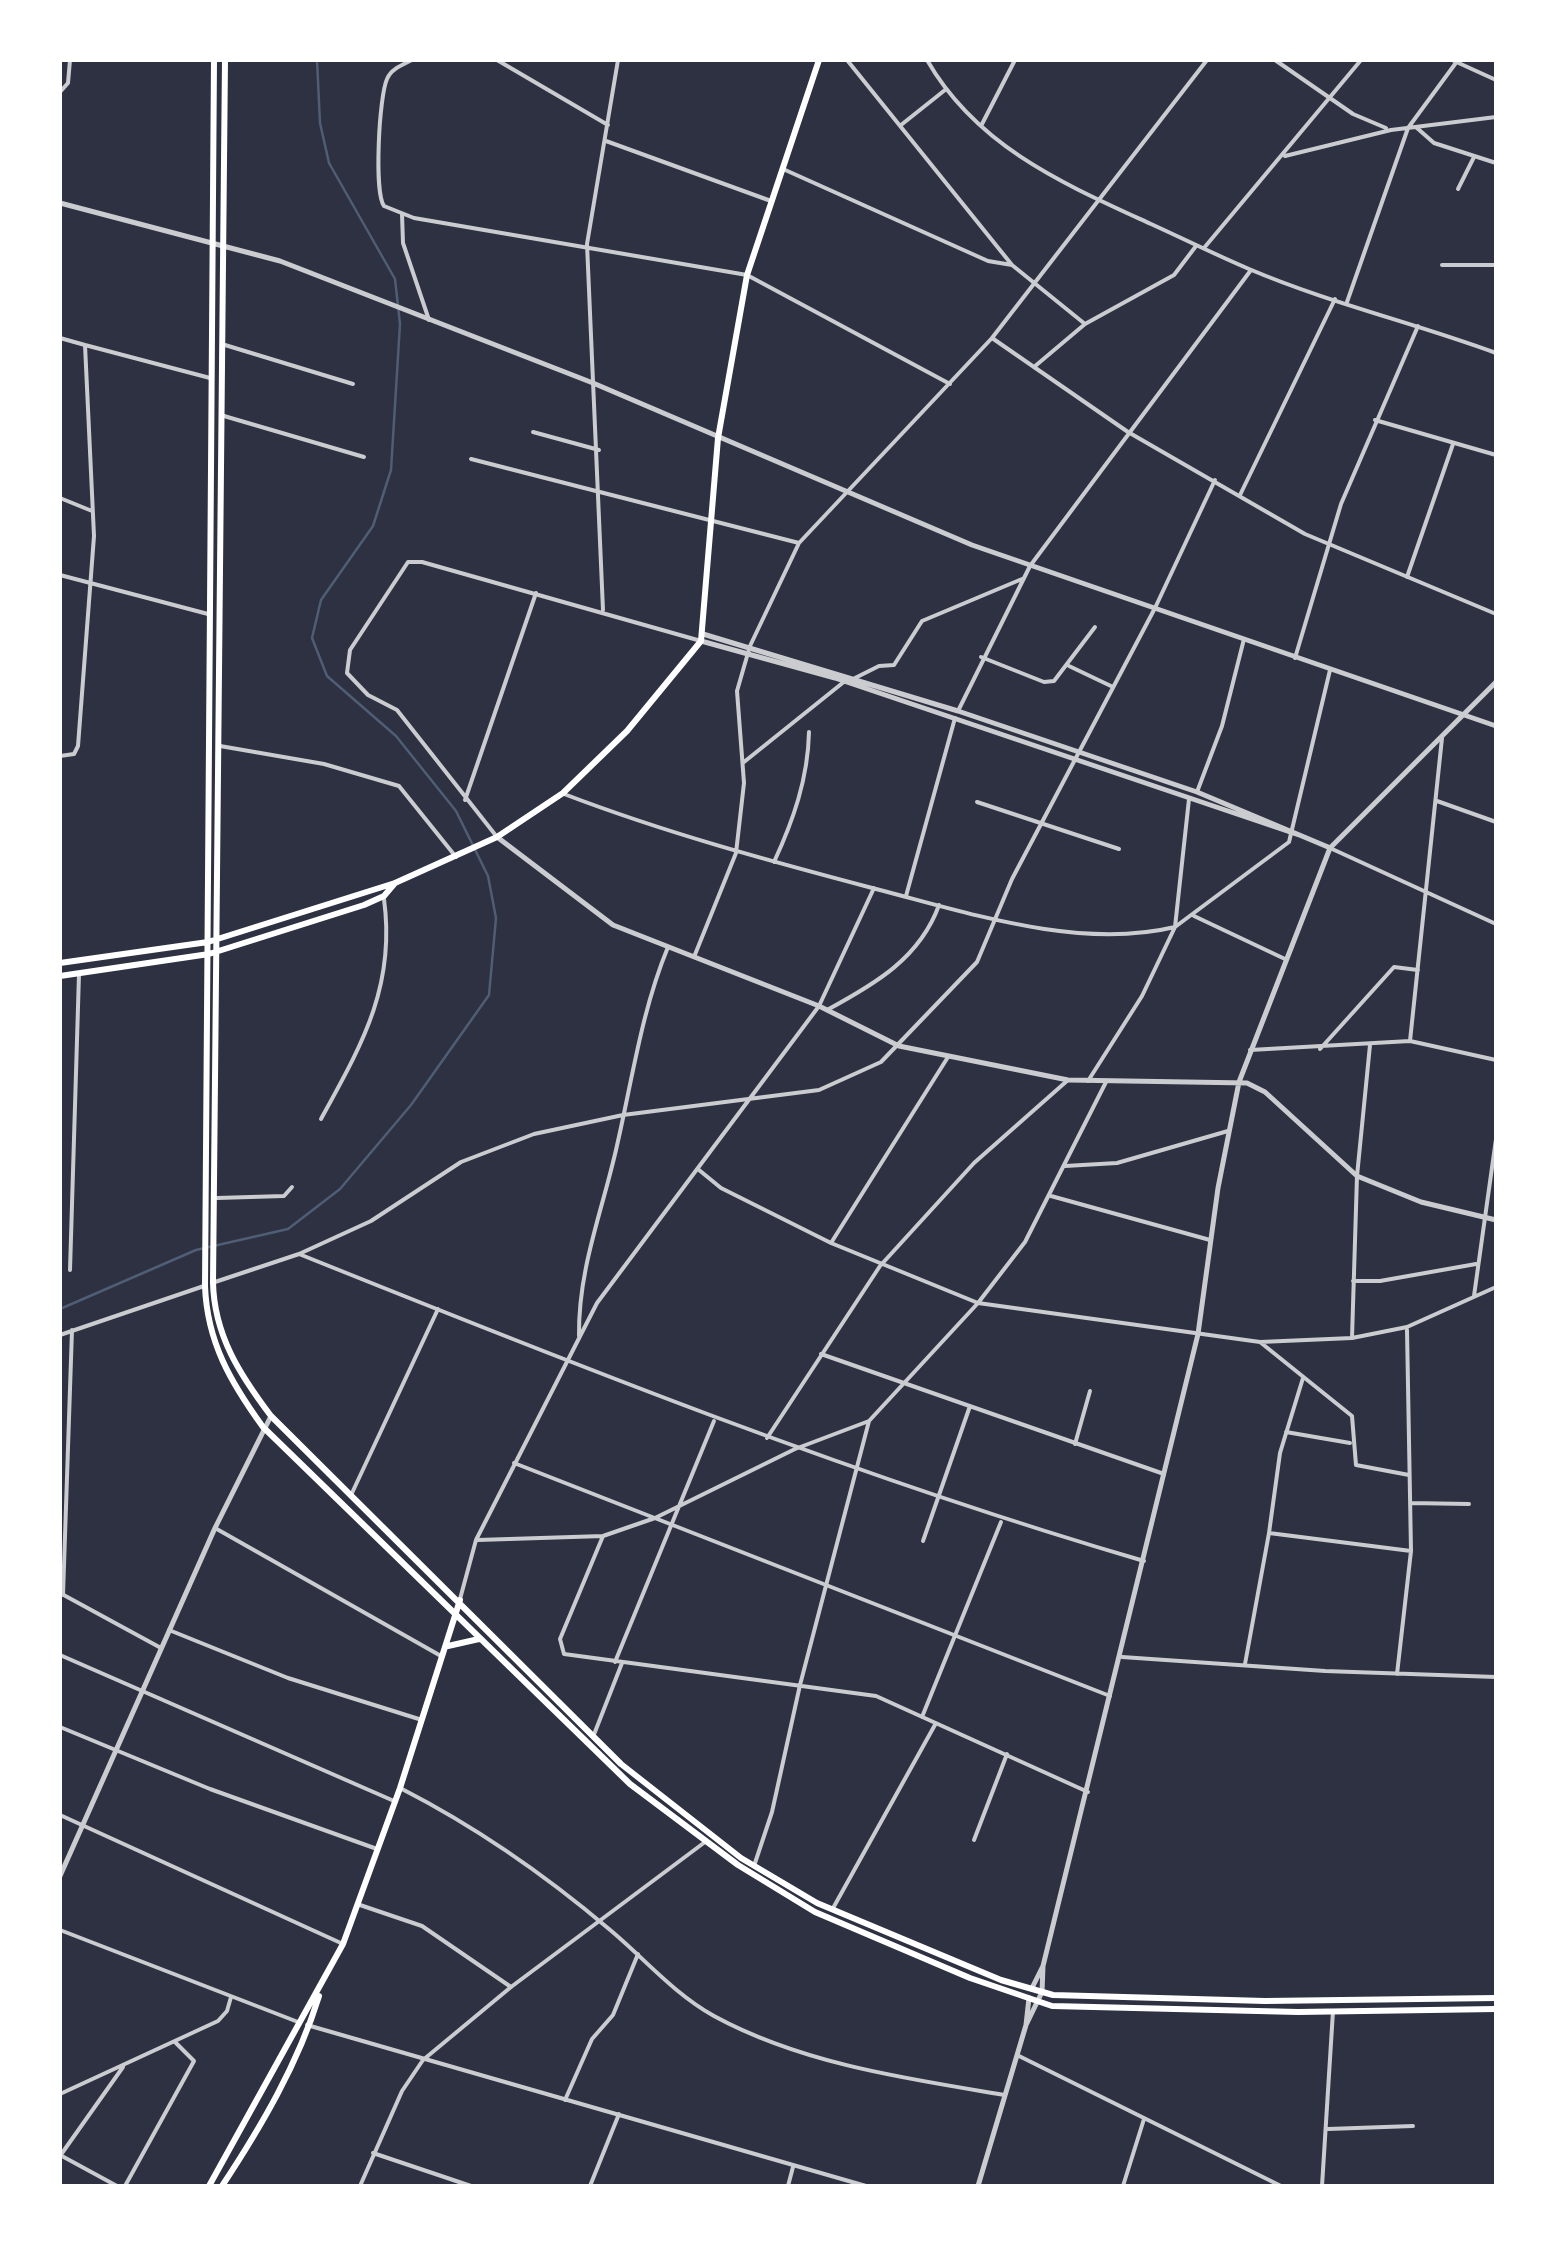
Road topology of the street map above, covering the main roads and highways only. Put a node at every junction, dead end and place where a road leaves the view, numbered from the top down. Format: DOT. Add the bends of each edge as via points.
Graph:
graph roads {
  1 [pos="214,60"];
  2 [pos="225,60"];
  3 [pos="819,60"];
  4 [pos="395,883"];
  5 [pos="219,939"];
  6 [pos="208,942"];
  7 [pos="220,951"];
  8 [pos="209,954"];
  9 [pos="60,963"];
  10 [pos="60,976"];
  11 [pos="212,1237"];
  12 [pos="210,1267"];
  13 [pos="460,1599"];
  14 [pos="456,1614"];
  15 [pos="479,1639"];
  16 [pos="446,1647"];
  17 [pos="843,1920"];
  18 [pos="322,1988"];
  19 [pos="1496,1998"];
  20 [pos="1496,2008"];
  21 [pos="209,2186"];
  22 [pos="222,2186"];
  1 -- 6 [label="main road"];
  2 -- 5 [label="main road"];
  3 -- 4 [label="main road" via="747,274 718,438 702,638 627,731 563,794 497,837"];
  4 -- 5 [label="main road"];
  4 -- 7 [label="main road" via="384,896"];
  5 -- 6 [label="main road"];
  5 -- 7 [label="main road"];
  6 -- 8 [label="main road"];
  6 -- 9 [label="main road"];
  7 -- 8 [label="main road"];
  7 -- 11 [label="main road"];
  8 -- 10 [label="main road"];
  8 -- 11 [label="main road"];
  11 -- 12 [label="main road"];
  12 -- 13 [label="main road" via="228,1351 271,1416"];
  12 -- 14 [label="main road" via="204,1286 212,1342 263,1427"];
  13 -- 14 [label="main road"];
  13 -- 17 [label="main road" via="593,1738 754,1866"];
  14 -- 15 [label="main road"];
  14 -- 16 [label="main road"];
  15 -- 16 [label="main road"];
  15 -- 17 [label="main road" via="630,1784 705,1842 790,1899"];
  16 -- 18 [label="main road" via="360,1906"];
  17 -- 19 [label="main road" via="1032,1989 1082,1998"];
  17 -- 20 [label="main road" via="1039,2004"];
  18 -- 21 [label="main road"];
  18 -- 22 [label="main road" via="266,2116"];
}
